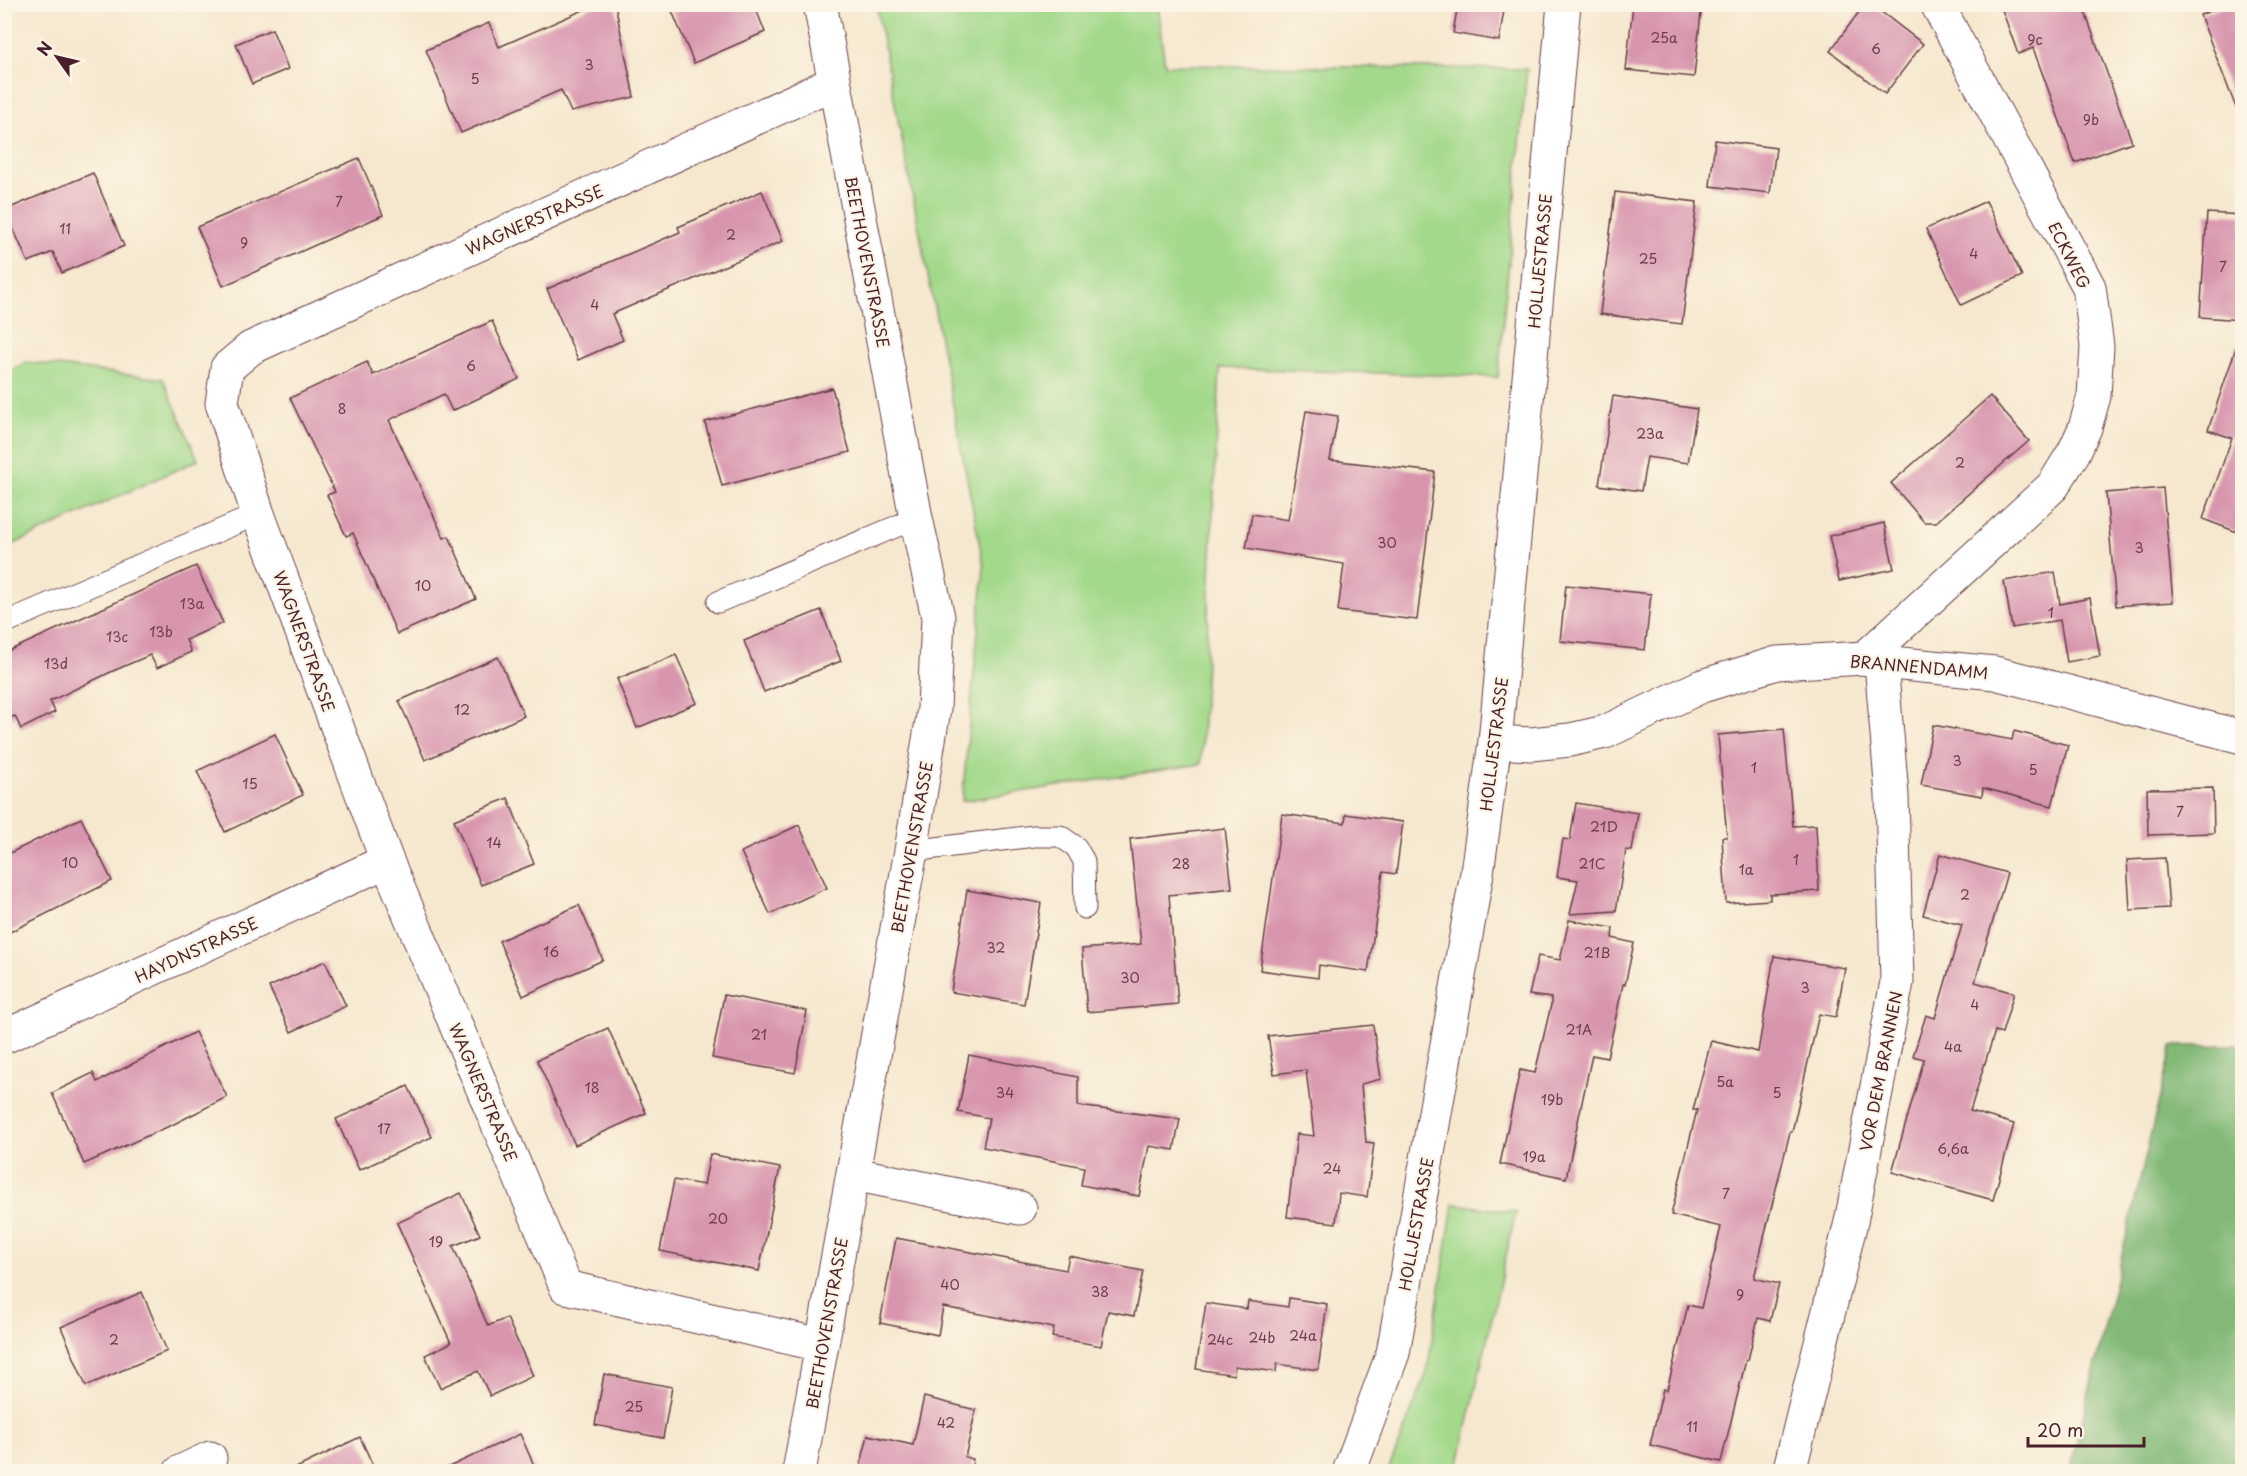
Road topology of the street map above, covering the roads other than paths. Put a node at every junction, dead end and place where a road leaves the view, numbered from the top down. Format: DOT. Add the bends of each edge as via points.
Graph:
graph roads {
  1 [pos="820,4"];
  2 [pos="1564,4"];
  3 [pos="1937,4"];
  4 [pos="834,83"];
  5 [pos="258,514"];
  6 [pos="916,519"];
  7 [pos="718,602"];
  8 [pos="4,623"];
  9 [pos="1873,660"];
  10 [pos="2242,737"];
  11 [pos="1495,742"];
  12 [pos="911,851"];
  13 [pos="387,861"];
  14 [pos="1085,908"];
  15 [pos="4,1037"];
  16 [pos="854,1174"];
  17 [pos="1020,1208"];
  18 [pos="821,1345"];
  19 [pos="210,1458"];
  20 [pos="180,1472"];
  21 [pos="799,1472"];
  22 [pos="1349,1472"];
  23 [pos="1789,1472"];
  1 -- 4 [label="street, BEETHOVENSTRASSE"];
  2 -- 11 [label="street, HOLLJESTRASSE"];
  3 -- 9 [label="street, ECKWEG" via="2089,287 2097,346 2094,396 2085,428 2053,486"];
  4 -- 5 [label="street, WAGNERSTRASSE" via="251,348 226,368 222,404"];
  4 -- 6 [label="street, BEETHOVENSTRASSE"];
  5 -- 8 [label="lane"];
  5 -- 13 [label="street, WAGNERSTRASSE"];
  6 -- 7 [label="lane"];
  6 -- 12 [label="street, BEETHOVENSTRASSE" via="938,617 934,709"];
  9 -- 10 [label="street, BRANNENDAMM" via="1995,673"];
  9 -- 11 [label="street, BRANNENDAMM" via="1777,663 1702,686 1605,732 1531,744"];
  9 -- 23 [label="street, VOR DEM BRANNEN" via="1892,795 1897,982 1851,1222"];
  11 -- 22 [label="street, HOLLJESTRASSE" via="1477,873 1393,1353"];
  12 -- 14 [label="lane" via="1060,836 1076,847 1084,861"];
  12 -- 16 [label="street, BEETHOVENSTRASSE"];
  13 -- 15 [label="street, HAYDNSTRASSE"];
  13 -- 18 [label="street, WAGNERSTRASSE" via="566,1287"];
  16 -- 17 [label="street"];
  16 -- 18 [label="street, BEETHOVENSTRASSE"];
  18 -- 21 [label="street, BEETHOVENSTRASSE"];
  19 -- 20 [label="street"];
}
